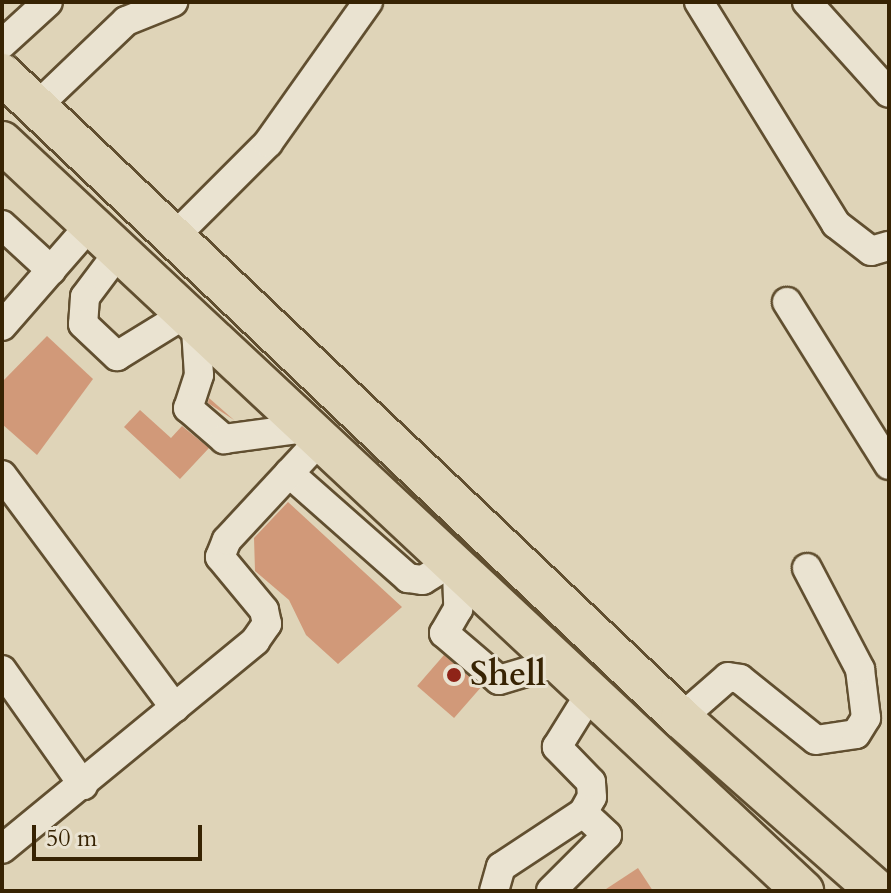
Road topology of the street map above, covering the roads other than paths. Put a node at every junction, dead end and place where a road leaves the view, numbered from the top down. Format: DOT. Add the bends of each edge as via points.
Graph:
graph roads {
  1 [pos="48,2"];
  2 [pos="173,2"];
  3 [pos="368,2"];
  4 [pos="699,2"];
  5 [pos="807,2"];
  6 [pos="2,44"];
  7 [pos="2,74"];
  8 [pos="889,93"];
  9 [pos="36,107"];
  10 [pos="4,145"];
  11 [pos="2,225"];
  12 [pos="90,225"];
  13 [pos="174,237"];
  14 [pos="889,246"];
  15 [pos="118,253"];
  16 [pos="51,270"];
  17 [pos="787,302"];
  18 [pos="189,323"];
  19 [pos="2,326"];
  20 [pos="312,435"];
  21 [pos="889,465"];
  22 [pos="289,473"];
  23 [pos="2,475"];
  24 [pos="453,567"];
  25 [pos="807,568"];
  26 [pos="556,663"];
  27 [pos="2,670"];
  28 [pos="588,697"];
  29 [pos="175,708"];
  30 [pos="681,718"];
  31 [pos="83,785"];
  32 [pos="583,813"];
  33 [pos="2,849"];
  34 [pos="773,874"];
  35 [pos="494,891"];
  36 [pos="551,891"];
  37 [pos="803,891"];
  38 [pos="877,891"];
  1 -- 6 [label="street"];
  2 -- 9 [label="street" via="126,21"];
  3 -- 13 [label="street" via="268,143"];
  4 -- 14 [label="street" via="836,224 871,251"];
  5 -- 8 [label="street"];
  7 -- 9 [label="highway"];
  9 -- 13 [label="highway"];
  10 -- 12 [label="highway"];
  11 -- 16 [label="street"];
  12 -- 15 [label="highway"];
  12 -- 16 [label="street"];
  13 -- 30 [label="highway"];
  15 -- 18 [label="highway"];
  15 -- 18 [label="street" via="85,297 83,324 117,356"];
  16 -- 19 [label="street"];
  17 -- 21 [label="street"];
  18 -- 20 [label="highway"];
  18 -- 20 [label="street" via="199,375 188,408 224,439"];
  20 -- 22 [label="street"];
  20 -- 24 [label="highway"];
  22 -- 24 [label="street" via="408,578 423,580"];
  22 -- 29 [label="street" via="220,557 267,624"];
  23 -- 29 [label="street"];
  24 -- 26 [label="highway"];
  24 -- 26 [label="street" via="458,609 444,633 499,680"];
  25 -- 30 [label="street" via="860,669 866,718 856,734 816,740 740,679 728,677"];
  26 -- 28 [label="highway"];
  27 -- 31 [label="street"];
  28 -- 32 [label="street" via="557,747 591,782"];
  28 -- 34 [label="highway"];
  29 -- 31 [label="street"];
  30 -- 38 [label="highway"];
  31 -- 33 [label="street"];
  32 -- 35 [label="street" via="501,867"];
  32 -- 36 [label="street" via="607,835"];
  34 -- 37 [label="highway"];
}
